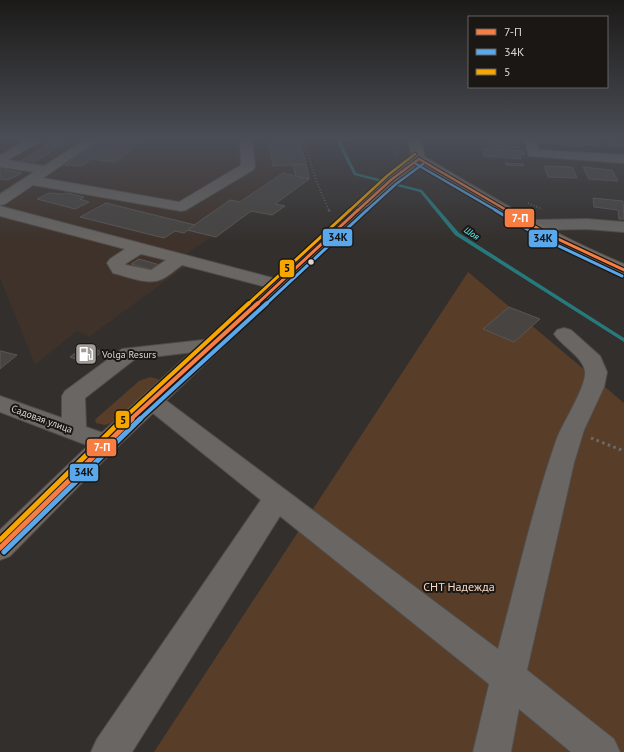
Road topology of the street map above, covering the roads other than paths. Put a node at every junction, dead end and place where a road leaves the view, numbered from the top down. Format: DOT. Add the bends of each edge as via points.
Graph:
graph roads {
  1 [pos="41,173"];
  2 [pos="238,173"];
  3 [pos="400,173"];
  4 [pos="444,173"];
  5 [pos="31,180"];
  6 [pos="0,200"];
  7 [pos="0,211"];
  8 [pos="530,225"];
  9 [pos="624,227"];
  10 [pos="139,247"];
  11 [pos="181,258"];
  12 [pos="624,270"];
  13 [pos="278,284"];
  14 [pos="564,334"];
  15 [pos="212,345"];
  16 [pos="152,401"];
  17 [pos="0,404"];
  18 [pos="74,431"];
  19 [pos="106,443"];
  20 [pos="277,498"];
  21 [pos="0,548"];
  22 [pos="508,678"];
  23 [pos="110,752"];
  24 [pos="492,752"];
  25 [pos="601,752"];
  1 -- 5 [label="street"];
  2 -- 5 [label="street" via="181,208"];
  3 -- 13 [label="main road"];
  4 -- 8 [label="main road"];
  5 -- 6 [label="street"];
  7 -- 10 [label="street"];
  8 -- 9 [label="street" via="587,224"];
  8 -- 12 [label="main road" via="583,253"];
  10 -- 11 [label="street"];
  10 -- 11 [label="street" via="116,264 119,269 156,276"];
  11 -- 13 [label="street"];
  13 -- 15 [label="main road"];
  14 -- 22 [label="street" via="592,361 596,372 593,387 572,430 561,463"];
  15 -- 16 [label="main road"];
  15 -- 18 [label="street" via="129,353 73,396"];
  16 -- 19 [label="main road"];
  16 -- 20 [label="street"];
  17 -- 18 [label="street, Садовая улица"];
  18 -- 19 [label="street, Садовая улица"];
  19 -- 21 [label="main road"];
  20 -- 22 [label="street"];
  20 -- 23 [label="street"];
  22 -- 24 [label="street"];
  22 -- 25 [label="street"];
}
